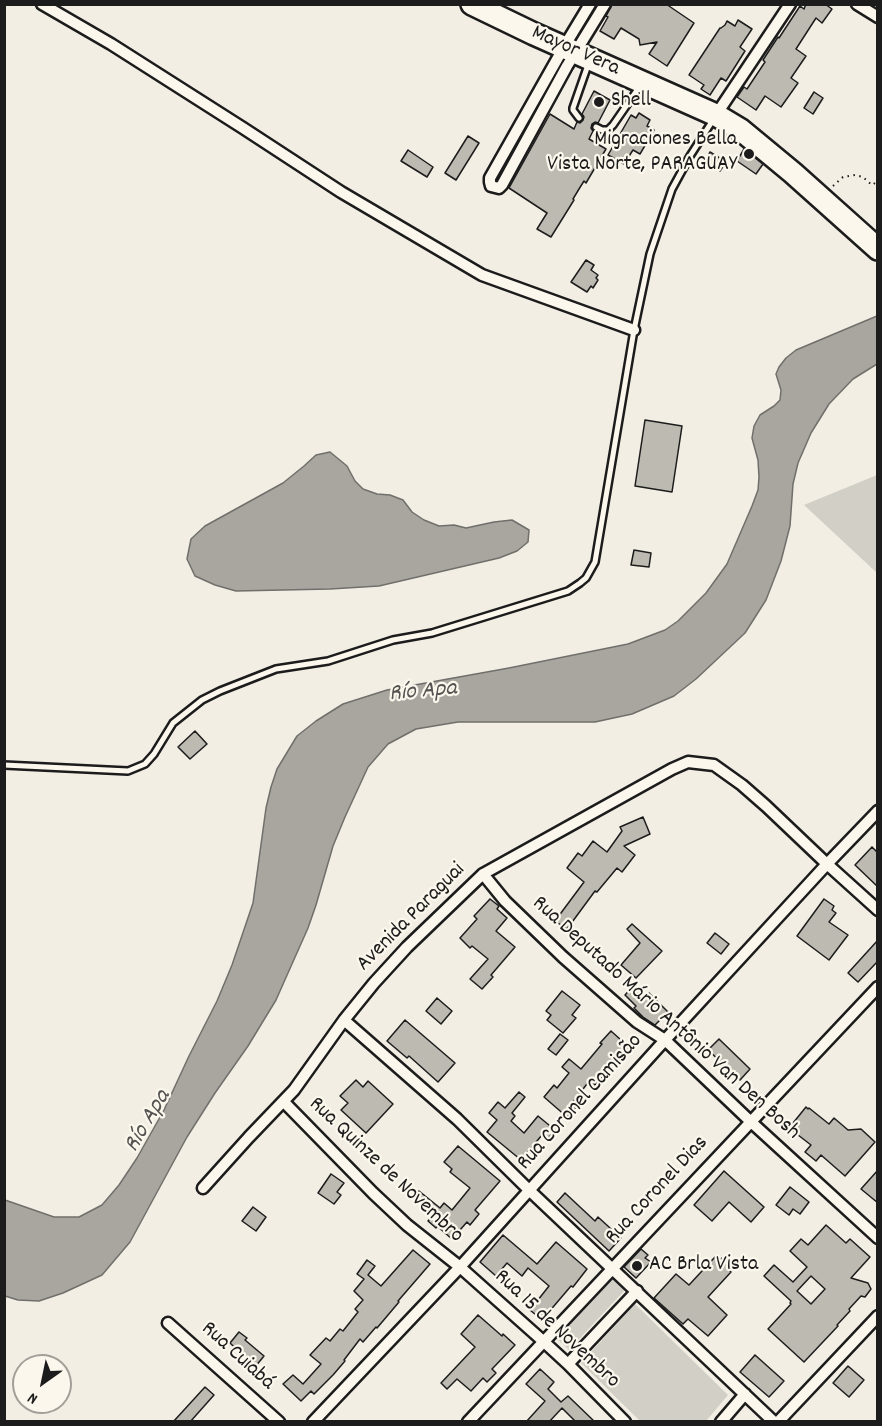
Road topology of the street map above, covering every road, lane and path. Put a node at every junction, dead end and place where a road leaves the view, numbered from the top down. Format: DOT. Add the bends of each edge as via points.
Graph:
graph roads {
  1 [pos="42,4"];
  2 [pos="472,4"];
  3 [pos="590,4"];
  4 [pos="605,4"];
  5 [pos="790,4"];
  6 [pos="857,4"];
  7 [pos="878,17"];
  8 [pos="577,53"];
  9 [pos="642,82"];
  10 [pos="716,115"];
  11 [pos="579,118"];
  12 [pos="596,127"];
  13 [pos="878,181"];
  14 [pos="833,186"];
  15 [pos="878,249"];
  16 [pos="634,330"];
  17 [pos="4,765"];
  18 [pos="878,811"];
  19 [pos="827,864"];
  20 [pos="483,874"];
  21 [pos="878,910"];
  22 [pos="878,987"];
  23 [pos="344,1020"];
  24 [pos="665,1040"];
  25 [pos="284,1102"];
  26 [pos="750,1121"];
  27 [pos="204,1188"];
  28 [pos="529,1190"];
  29 [pos="878,1238"];
  30 [pos="460,1267"];
  31 [pos="613,1268"];
  32 [pos="637,1291"];
  33 [pos="878,1316"];
  34 [pos="168,1323"];
  35 [pos="543,1341"];
  36 [pos="568,1364"];
  37 [pos="746,1395"];
  38 [pos="279,1422"];
  39 [pos="313,1422"];
  40 [pos="468,1422"];
  41 [pos="625,1422"];
  42 [pos="720,1422"];
  43 [pos="776,1422"];
  1 -- 16 [label="street" via="341,192 482,275"];
  2 -- 8 [label="highway, Mayor Vera"];
  3 -- 8 [label="street"];
  4 -- 8 [label="street"];
  5 -- 10 [label="street"];
  6 -- 7 [label="street"];
  8 -- 8 [label="street" via="490,178 491,186 502,185"];
  8 -- 9 [label="highway, Mayor Vera"];
  8 -- 11 [label="lane" via="573,108"];
  9 -- 10 [label="highway, Mayor Vera"];
  9 -- 12 [label="lane" via="608,130"];
  10 -- 15 [label="highway, Mayor Vera" via="793,172"];
  10 -- 16 [label="lane" via="672,189 650,254"];
  13 -- 14 [label="path" via="872,185 855,175 843,177"];
  16 -- 17 [label="lane" via="595,561 586,578 574,588 328,662 276,669 220,691 173,723 145,764 128,771"];
  18 -- 19 [label="street, Rua Coronel Camisão"];
  19 -- 20 [label="street, Avenida Paraguai" via="742,785 714,765 688,762"];
  19 -- 21 [label="street"];
  19 -- 24 [label="street, Rua Coronel Camisão"];
  20 -- 23 [label="street, Avenida Paraguai" via="407,947"];
  20 -- 24 [label="street, Rua Deputado Mário Antônio Van Den Bosh" via="505,901 590,983"];
  22 -- 26 [label="street, Rua Coronel Dias"];
  23 -- 25 [label="street, Avenida Paraguai"];
  23 -- 28 [label="street" via="457,1119"];
  24 -- 26 [label="street, Rua Deputado Mário Antônio Van Den Bosh"];
  24 -- 28 [label="street, Rua Coronel Camisão"];
  25 -- 27 [label="street, Avenida Paraguai"];
  25 -- 30 [label="street, Rua Quinze de Novembro" via="373,1193"];
  26 -- 29 [label="street, Rua Deputado Mário Antônio Van Den Bosh"];
  26 -- 31 [label="street, Rua Coronel Dias"];
  28 -- 30 [label="street, Rua Coronel Camisão"];
  28 -- 31 [label="street"];
  30 -- 35 [label="street, Rua 15 de Novembro"];
  30 -- 39 [label="street, Rua Coronel Camisão"];
  31 -- 32 [label="street"];
  31 -- 35 [label="street, Rua Coronel Dias"];
  32 -- 36 [label="street"];
  32 -- 37 [label="street"];
  33 -- 43 [label="street"];
  34 -- 38 [label="street, Rua Cuiabá"];
  35 -- 36 [label="street, Rua 15 de Novembro"];
  35 -- 40 [label="street, Rua Coronel Dias"];
  36 -- 41 [label="street, Rua 15 de Novembro"];
  37 -- 42 [label="street"];
  37 -- 43 [label="street"];
}
